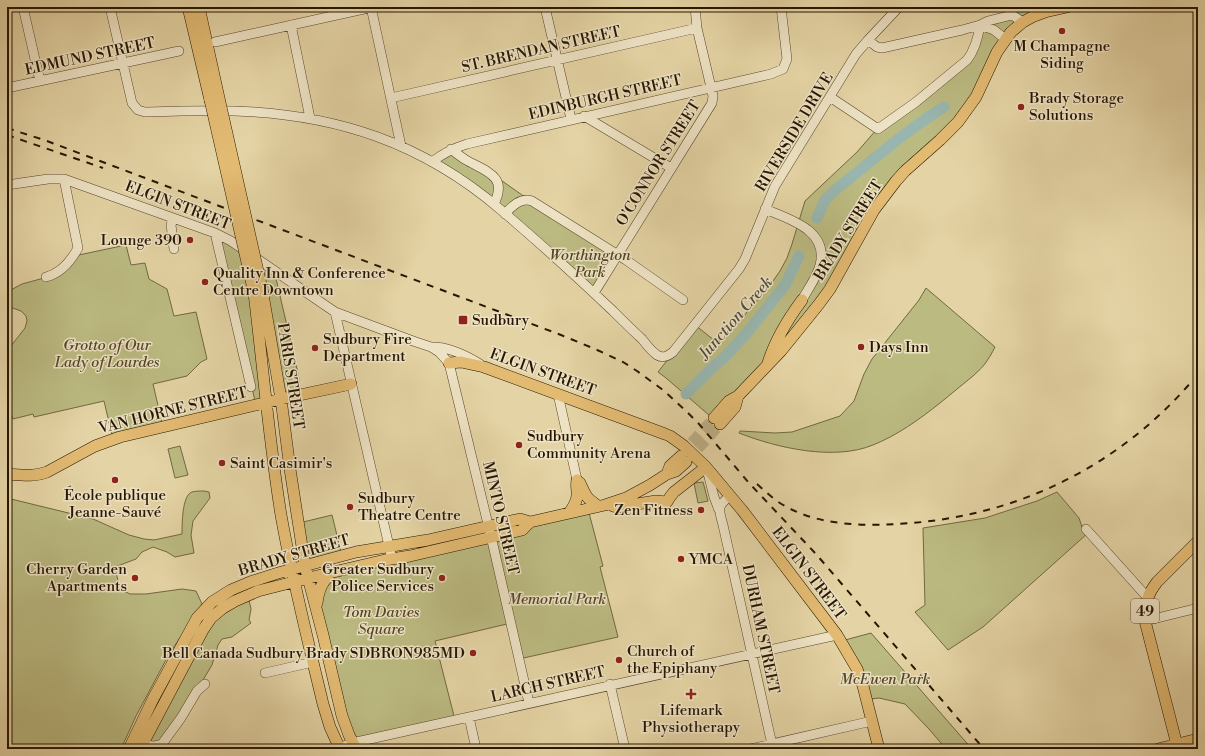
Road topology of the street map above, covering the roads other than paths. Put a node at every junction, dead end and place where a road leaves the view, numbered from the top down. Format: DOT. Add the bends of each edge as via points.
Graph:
graph roads {
  1 [pos="23,7"];
  2 [pos="110,7"];
  3 [pos="188,7"];
  4 [pos="199,7"];
  5 [pos="372,7"];
  6 [pos="545,7"];
  7 [pos="694,7"];
  8 [pos="899,7"];
  9 [pos="1067,7"];
  10 [pos="782,8"];
  11 [pos="1023,22"];
  12 [pos="291,25"];
  13 [pos="980,25"];
  14 [pos="697,28"];
  15 [pos="1005,39"];
  16 [pos="868,40"];
  17 [pos="215,42"];
  18 [pos="179,50"];
  19 [pos="557,59"];
  20 [pos="123,63"];
  21 [pos="40,81"];
  22 [pos="7,88"];
  23 [pos="710,88"];
  24 [pos="830,97"];
  25 [pos="391,98"];
  26 [pos="215,99"];
  27 [pos="584,116"];
  28 [pos="310,118"];
  29 [pos="572,119"];
  30 [pos="401,146"];
  31 [pos="451,149"];
  32 [pos="432,162"];
  33 [pos="671,168"];
  34 [pos="64,179"];
  35 [pos="7,185"];
  36 [pos="494,204"];
  37 [pos="765,209"];
  38 [pos="505,214"];
  39 [pos="173,219"];
  40 [pos="214,233"];
  41 [pos="174,249"];
  42 [pos="618,254"];
  43 [pos="46,277"];
  44 [pos="258,291"];
  45 [pos="594,293"];
  46 [pos="683,300"];
  47 [pos="802,300"];
  48 [pos="335,312"];
  49 [pos="802,326"];
  50 [pos="432,347"];
  51 [pos="449,363"];
  52 [pos="484,366"];
  53 [pos="766,367"];
  54 [pos="351,384"];
  55 [pos="251,388"];
  56 [pos="558,394"];
  57 [pos="281,399"];
  58 [pos="267,402"];
  59 [pos="717,421"];
  60 [pos="683,459"];
  61 [pos="706,467"];
  62 [pos="7,474"];
  63 [pos="577,480"];
  64 [pos="730,496"];
  65 [pos="601,506"];
  66 [pos="719,510"];
  67 [pos="568,513"];
  68 [pos="530,522"];
  69 [pos="488,526"];
  70 [pos="1086,529"];
  71 [pos="491,538"];
  72 [pos="1198,541"];
  73 [pos="287,546"];
  74 [pos="389,547"];
  75 [pos="392,559"];
  76 [pos="305,566"];
  77 [pos="292,569"];
  78 [pos="333,572"];
  79 [pos="271,575"];
  80 [pos="309,578"];
  81 [pos="294,582"];
  82 [pos="1148,598"];
  83 [pos="316,608"];
  84 [pos="1198,608"];
  85 [pos="1145,621"];
  86 [pos="837,635"];
  87 [pos="752,654"];
  88 [pos="313,662"];
  89 [pos="265,673"];
  90 [pos="205,684"];
  91 [pos="610,684"];
  92 [pos="529,703"];
  93 [pos="468,717"];
  94 [pos="872,721"];
  95 [pos="1198,740"];
  96 [pos="354,746"];
  97 [pos="141,747"];
  98 [pos="772,747"];
  99 [pos="1177,747"];
  100 [pos="339,748"];
  101 [pos="129,749"];
  102 [pos="476,749"];
  103 [pos="625,749"];
  104 [pos="750,749"];
  105 [pos="879,749"];
  106 [pos="1158,749"];
  1 -- 21 [label="street"];
  2 -- 20 [label="street"];
  3 -- 26 [label="main road, PARIS STREET"];
  4 -- 26 [label="main road, PARIS STREET"];
  5 -- 12 [label="street"];
  5 -- 25 [label="street"];
  6 -- 19 [label="street"];
  7 -- 14 [label="street, O'CONNOR STREET"];
  8 -- 16 [label="street, RIVERSIDE DRIVE"];
  9 -- 11 [label="main road, BRADY STREET" via="1045,12"];
  10 -- 23 [label="street, EDINBURGH STREET" via="787,52 783,69"];
  11 -- 13 [label="street" via="1012,16"];
  11 -- 15 [label="main road, BRADY STREET"];
  12 -- 17 [label="street"];
  12 -- 28 [label="street"];
  13 -- 15 [label="street" via="994,30"];
  13 -- 16 [label="street" via="882,48"];
  13 -- 24 [label="street" via="977,42 967,60 878,129"];
  14 -- 19 [label="street, ST. BRENDAN STREET"];
  14 -- 23 [label="street, O'CONNOR STREET"];
  15 -- 49 [label="main road, BRADY STREET" via="969,107 950,130 896,181 874,210 830,289"];
  16 -- 24 [label="street, RIVERSIDE DRIVE" via="856,54"];
  18 -- 20 [label="street, EDMUND STREET"];
  19 -- 25 [label="street, ST. BRENDAN STREET"];
  19 -- 29 [label="street"];
  20 -- 21 [label="street, EDMUND STREET"];
  20 -- 28 [label="street" via="132,102 138,110 258,112"];
  21 -- 22 [label="street, EDMUND STREET"];
  23 -- 27 [label="street, EDINBURGH STREET"];
  23 -- 33 [label="street, O'CONNOR STREET" via="712,103"];
  24 -- 37 [label="street, RIVERSIDE DRIVE" via="775,186"];
  25 -- 30 [label="street"];
  26 -- 44 [label="main road, PARIS STREET, bridge"];
  27 -- 29 [label="street, EDINBURGH STREET"];
  27 -- 33 [label="street"];
  28 -- 30 [label="street" via="348,127"];
  29 -- 31 [label="street, EDINBURGH STREET"];
  30 -- 32 [label="street"];
  31 -- 32 [label="street, EDINBURGH STREET"];
  31 -- 36 [label="street" via="497,179 499,191"];
  32 -- 36 [label="street" via="460,178"];
  33 -- 42 [label="street, O'CONNOR STREET"];
  34 -- 35 [label="street"];
  34 -- 39 [label="street, ELGIN STREET"];
  34 -- 43 [label="street" via="78,248 62,269 55,275"];
  36 -- 38 [label="street"];
  37 -- 45 [label="street, RIVERSIDE DRIVE" via="739,269 668,356 656,354"];
  37 -- 47 [label="street" via="801,224 818,242 820,264"];
  38 -- 42 [label="street" via="516,203 527,199"];
  38 -- 45 [label="street"];
  39 -- 40 [label="street, ELGIN STREET"];
  39 -- 41 [label="street" via="171,225"];
  40 -- 48 [label="street, ELGIN STREET" via="231,241"];
  40 -- 55 [label="street"];
  42 -- 45 [label="street, O'CONNOR STREET"];
  42 -- 46 [label="street"];
  44 -- 57 [label="main road, PARIS STREET"];
  44 -- 58 [label="main road, PARIS STREET"];
  47 -- 49 [label="main road" via="799,318"];
  47 -- 53 [label="main road" via="783,330"];
  48 -- 50 [label="street, ELGIN STREET"];
  48 -- 54 [label="street"];
  49 -- 53 [label="main road, BRADY STREET"];
  50 -- 51 [label="street, ELGIN STREET"];
  50 -- 52 [label="street" via="453,350"];
  51 -- 52 [label="main road, ELGIN STREET" via="461,362"];
  51 -- 69 [label="street, MINTO STREET"];
  52 -- 56 [label="main road, ELGIN STREET"];
  53 -- 59 [label="main road, BRADY STREET" via="738,396 729,401"];
  54 -- 57 [label="main road, VAN HORNE STREET"];
  54 -- 74 [label="street"];
  56 -- 61 [label="main road, ELGIN STREET" via="670,436"];
  56 -- 63 [label="street"];
  57 -- 58 [label="main road, VAN HORNE STREET"];
  57 -- 76 [label="main road, PARIS STREET"];
  58 -- 62 [label="main road, VAN HORNE STREET" via="105,442 41,474"];
  58 -- 73 [label="main road, PARIS STREET" via="274,468"];
  60 -- 65 [label="main road, BRADY STREET" via="676,471 639,492"];
  61 -- 64 [label="main road, ELGIN STREET"];
  61 -- 65 [label="main road" via="674,492 667,502 656,501 618,507"];
  61 -- 66 [label="street, DURHAM STREET"];
  63 -- 65 [label="main road" via="588,500"];
  63 -- 67 [label="main road" via="577,500"];
  64 -- 66 [label="street" via="722,502"];
  64 -- 86 [label="main road, ELGIN STREET"];
  65 -- 67 [label="main road, BRADY STREET"];
  66 -- 87 [label="street, DURHAM STREET"];
  67 -- 68 [label="main road, BRADY STREET"];
  68 -- 69 [label="main road, BRADY STREET" via="520,519"];
  68 -- 71 [label="main road, BRADY STREET" via="522,530"];
  69 -- 71 [label="street, MINTO STREET"];
  69 -- 74 [label="main road, BRADY STREET"];
  70 -- 82 [label="street"];
  71 -- 75 [label="main road, BRADY STREET"];
  71 -- 92 [label="street, MINTO STREET"];
  72 -- 82 [label="main road, 49" via="1157,582"];
  73 -- 77 [label="main road, PARIS STREET"];
  73 -- 79 [label="main road" via="280,564"];
  74 -- 75 [label="street"];
  74 -- 76 [label="main road, BRADY STREET" via="356,552"];
  75 -- 78 [label="main road, BRADY STREET"];
  76 -- 77 [label="main road, BRADY STREET"];
  76 -- 80 [label="main road, PARIS STREET"];
  77 -- 79 [label="main road, BRADY STREET"];
  77 -- 81 [label="main road, PARIS STREET"];
  78 -- 80 [label="main road, BRADY STREET"];
  78 -- 83 [label="main road" via="320,588"];
  79 -- 101 [label="main road, BRADY STREET" via="231,590 212,602 197,618"];
  80 -- 81 [label="main road, BRADY STREET"];
  80 -- 83 [label="main road, PARIS STREET"];
  81 -- 88 [label="main road, PARIS STREET"];
  81 -- 97 [label="main road, BRADY STREET" via="258,591 223,608 211,618"];
  82 -- 85 [label="main road, 49"];
  83 -- 96 [label="main road, PARIS STREET" via="342,716"];
  84 -- 85 [label="street"];
  85 -- 99 [label="main road, 49"];
  86 -- 87 [label="street, LARCH STREET"];
  86 -- 94 [label="main road, ELGIN STREET" via="864,686"];
  87 -- 91 [label="street, LARCH STREET"];
  87 -- 98 [label="street, DURHAM STREET"];
  88 -- 89 [label="street"];
  88 -- 100 [label="main road, PARIS STREET" via="330,727"];
  90 -- 97 [label="street" via="197,691 162,744"];
  91 -- 92 [label="street, LARCH STREET"];
  91 -- 103 [label="street"];
  92 -- 93 [label="street, LARCH STREET"];
  93 -- 96 [label="street, LARCH STREET"];
  93 -- 102 [label="street"];
  94 -- 98 [label="street"];
  94 -- 105 [label="main road, ELGIN STREET"];
  95 -- 99 [label="main road"];
  96 -- 100 [label="street, LARCH STREET"];
  98 -- 104 [label="street"];
  99 -- 106 [label="main road"];
}
